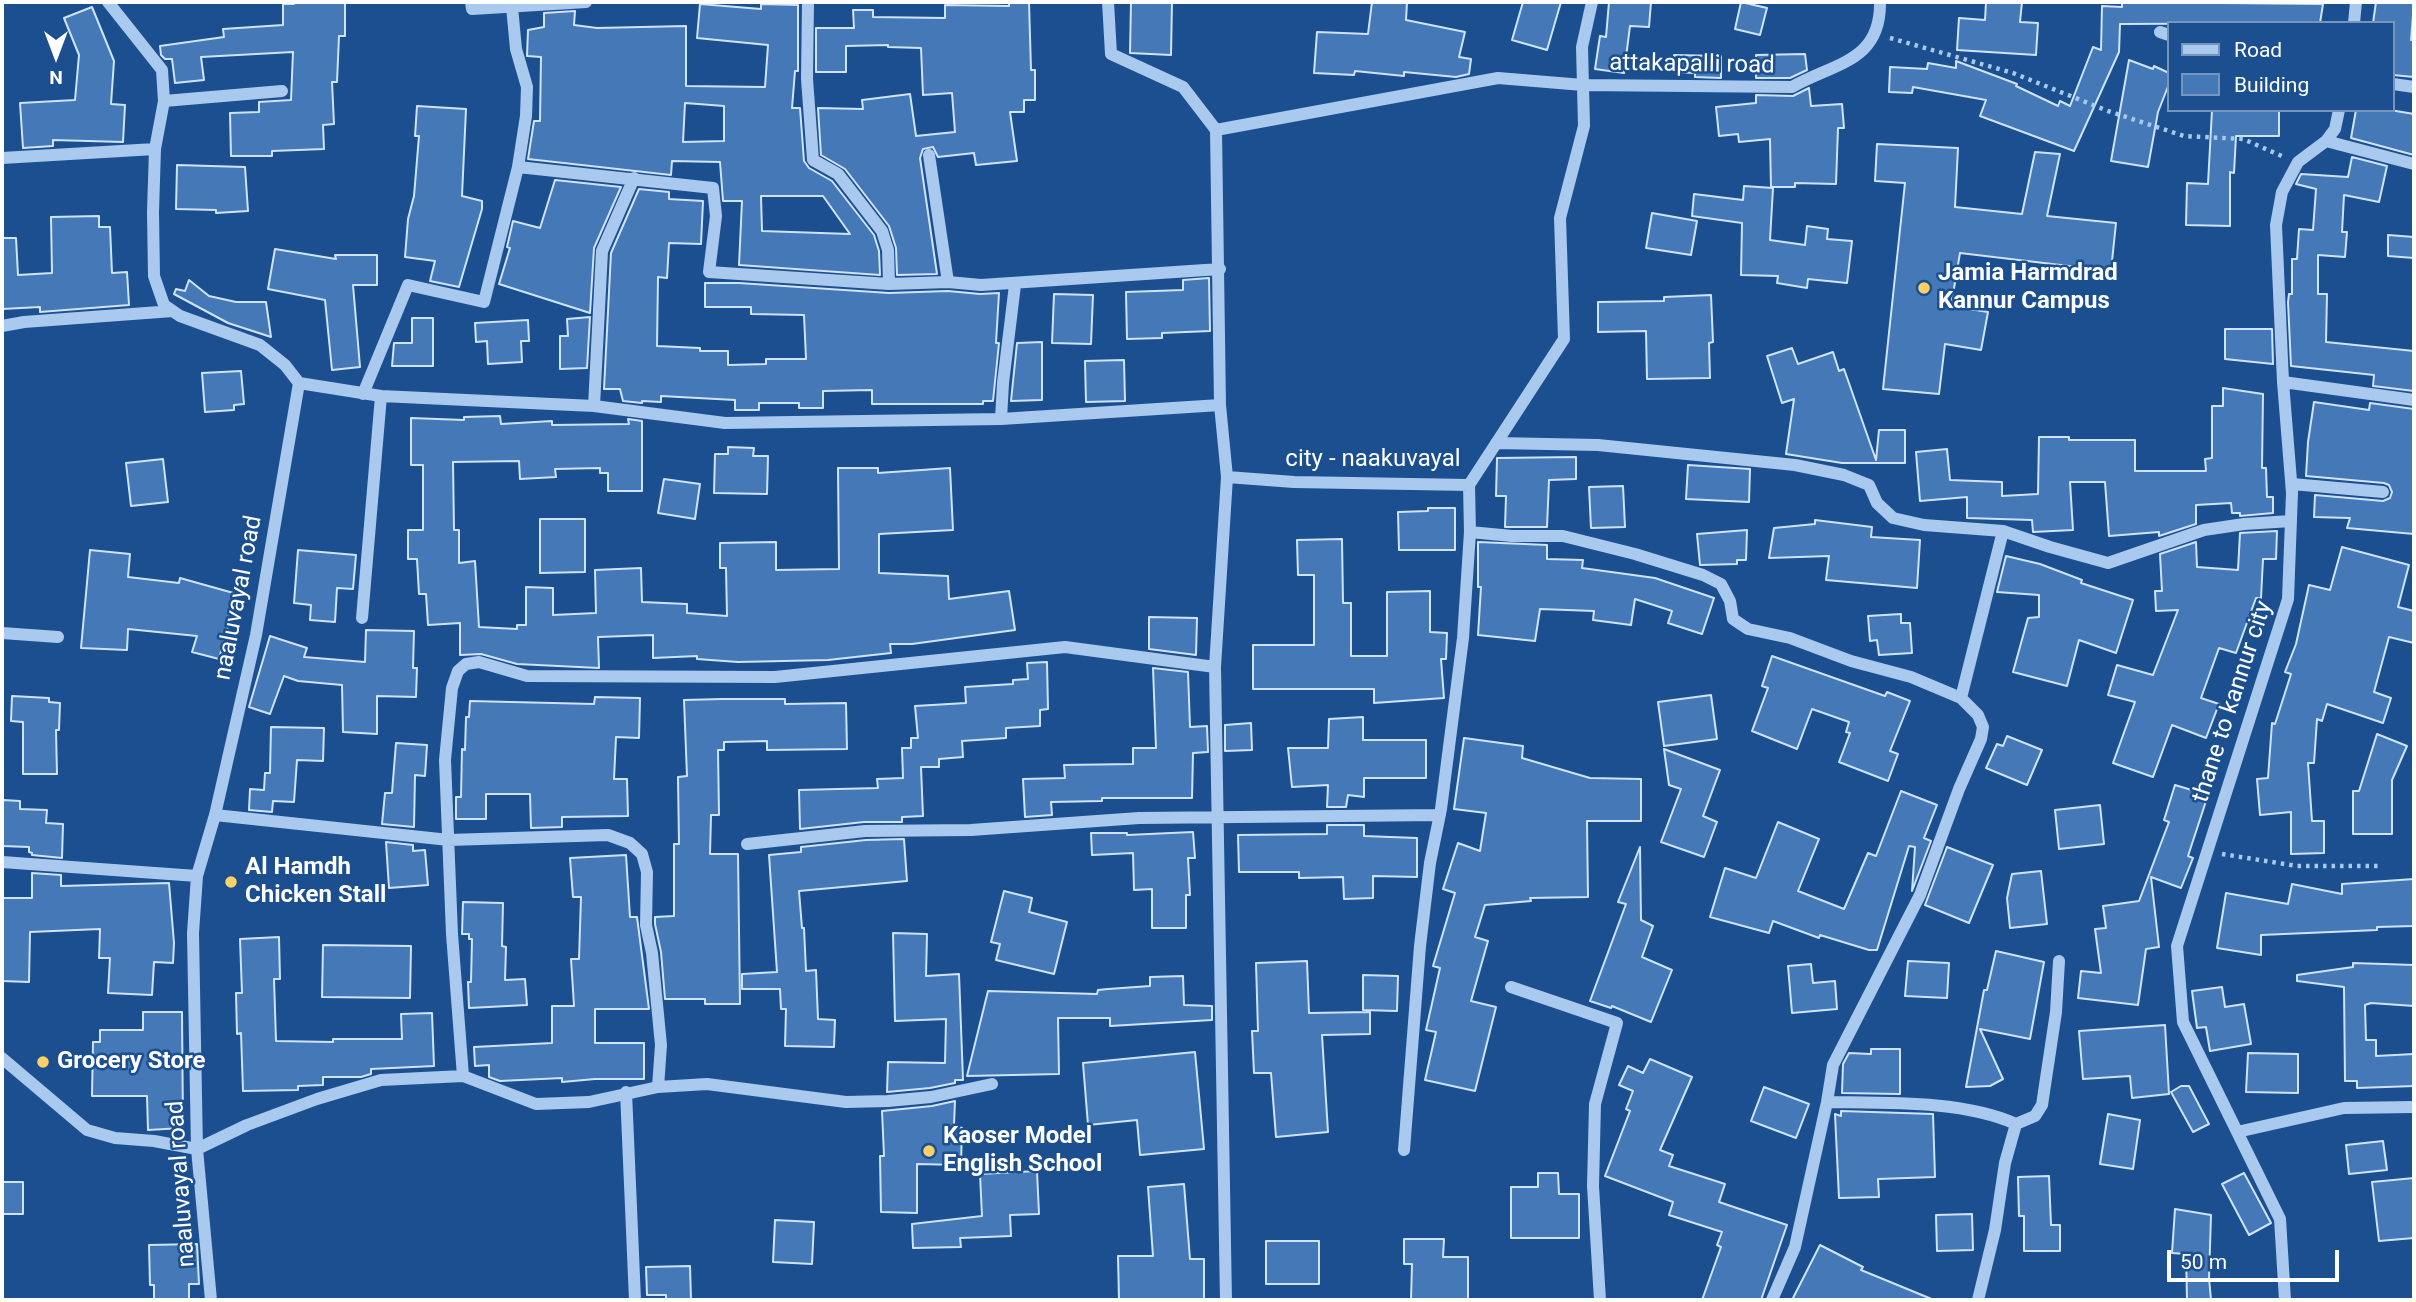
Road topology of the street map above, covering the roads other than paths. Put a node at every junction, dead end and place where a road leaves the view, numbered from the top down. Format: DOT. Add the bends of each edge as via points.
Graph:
graph roads {
  1 [pos="108,2"];
  2 [pos="586,2"];
  3 [pos="808,2"];
  4 [pos="1108,2"];
  5 [pos="1592,2"];
  6 [pos="1880,2"];
  7 [pos="2356,2"];
  8 [pos="472,6"];
  9 [pos="512,7"];
  10 [pos="2354,21"];
  11 [pos="2395,84"];
  12 [pos="1583,85"];
  13 [pos="2414,87"];
  14 [pos="282,90"];
  15 [pos="164,102"];
  16 [pos="2339,112"];
  17 [pos="1216,130"];
  18 [pos="2326,141"];
  19 [pos="155,149"];
  20 [pos="929,155"];
  21 [pos="2,158"];
  22 [pos="2414,164"];
  23 [pos="518,167"];
  24 [pos="634,178"];
  25 [pos="1220,269"];
  26 [pos="948,282"];
  27 [pos="889,284"];
  28 [pos="1014,285"];
  29 [pos="174,312"];
  30 [pos="2,326"];
  31 [pos="2283,382"];
  32 [pos="299,383"];
  33 [pos="363,394"];
  34 [pos="381,396"];
  35 [pos="2414,401"];
  36 [pos="1220,405"];
  37 [pos="594,406"];
  38 [pos="1001,419"];
  39 [pos="1496,443"];
  40 [pos="1227,477"];
  41 [pos="2292,484"];
  42 [pos="1469,485"];
  43 [pos="2383,492"];
  44 [pos="2291,521"];
  45 [pos="2003,531"];
  46 [pos="1470,532"];
  47 [pos="362,618"];
  48 [pos="2,633"];
  49 [pos="58,637"];
  50 [pos="1215,667"];
  51 [pos="1961,698"];
  52 [pos="1440,814"];
  53 [pos="215,815"];
  54 [pos="1217,817"];
  55 [pos="449,840"];
  56 [pos="747,844"];
  57 [pos="2,862"];
  58 [pos="197,876"];
  59 [pos="2059,961"];
  60 [pos="1511,987"];
  61 [pos="2,1058"];
  62 [pos="463,1076"];
  63 [pos="992,1084"];
  64 [pos="658,1087"];
  65 [pos="626,1092"];
  66 [pos="1827,1102"];
  67 [pos="2414,1107"];
  68 [pos="2016,1124"];
  69 [pos="2237,1132"];
  70 [pos="197,1149"];
  71 [pos="1404,1150"];
  72 [pos="211,1300"];
  73 [pos="635,1300"];
  74 [pos="1226,1300"];
  75 [pos="1600,1300"];
  76 [pos="1772,1300"];
  77 [pos="1978,1300"];
  78 [pos="2285,1300"];
  1 -- 15 [label="street" via="162,70"];
  2 -- 9 [label="street"];
  3 -- 27 [label="street" via="813,160 838,174 881,231 888,250"];
  4 -- 17 [label="street" via="1111,54 1183,88"];
  5 -- 12 [label="street, city - naakuvayal" via="1582,47"];
  6 -- 12 [label="street, attakapalli road" via="1875,34 1847,64 1793,87"];
  7 -- 10 [label="street"];
  8 -- 9 [label="street"];
  9 -- 23 [label="street" via="516,49 527,87"];
  11 -- 13 [label="street"];
  12 -- 17 [label="street, attakapalli road" via="1498,78"];
  12 -- 39 [label="street, city - naakuvayal" via="1584,127 1560,218 1564,340"];
  14 -- 15 [label="street"];
  15 -- 19 [label="street"];
  16 -- 18 [label="street"];
  17 -- 25 [label="street"];
  18 -- 22 [label="street"];
  18 -- 31 [label="street, thane to kannur city" via="2298,162 2282,192 2276,225"];
  19 -- 21 [label="street"];
  19 -- 29 [label="street" via="154,276 164,305"];
  20 -- 26 [label="street"];
  23 -- 24 [label="street"];
  23 -- 33 [label="street" via="484,302 408,285"];
  24 -- 27 [label="street" via="713,188 716,216 709,272"];
  24 -- 37 [label="street" via="603,251"];
  25 -- 28 [label="street"];
  25 -- 36 [label="street"];
  26 -- 27 [label="street"];
  26 -- 28 [label="street"];
  28 -- 38 [label="street"];
  29 -- 30 [label="street"];
  29 -- 32 [label="street" via="260,345"];
  31 -- 35 [label="street"];
  31 -- 41 [label="street, thane to kannur city"];
  32 -- 33 [label="street"];
  32 -- 53 [label="street, naaluvayal road" via="256,635"];
  33 -- 34 [label="street"];
  34 -- 37 [label="street"];
  34 -- 47 [label="street"];
  36 -- 38 [label="street"];
  36 -- 40 [label="street"];
  37 -- 38 [label="street" via="725,423"];
  39 -- 42 [label="street, city - naakuvayal"];
  39 -- 45 [label="street" via="1598,445 1796,465 1869,485 1877,503 1893,518"];
  40 -- 42 [label="street, city - naakuvayal"];
  40 -- 50 [label="street"];
  41 -- 43 [label="street"];
  41 -- 44 [label="street, thane to kannur city"];
  42 -- 46 [label="street"];
  44 -- 45 [label="street" via="2204,530 2108,563"];
  44 -- 69 [label="street, thane to kannur city" via="2288,599 2177,946 2183,1022"];
  45 -- 51 [label="street"];
  46 -- 51 [label="street" via="1563,536 1703,575 1721,584 1733,619 1748,629 1911,677"];
  46 -- 52 [label="street" via="1458,685"];
  48 -- 49 [label="street"];
  50 -- 54 [label="street"];
  50 -- 55 [label="street" via="1065,647 775,677 527,676 479,662 467,664 458,671 452,688 445,760"];
  51 -- 66 [label="street" via="1978,715 1981,739 1920,895 1833,1065"];
  52 -- 54 [label="street"];
  52 -- 71 [label="street" via="1420,946"];
  53 -- 55 [label="street"];
  53 -- 58 [label="street, naaluvayal road"];
  54 -- 56 [label="street" via="865,831"];
  54 -- 74 [label="street"];
  55 -- 62 [label="street"];
  55 -- 64 [label="street" via="608,835 630,843 642,854 661,1045"];
  57 -- 58 [label="street"];
  58 -- 70 [label="street, naaluvayal road" via="193,933"];
  59 -- 68 [label="street" via="2042,1105 2035,1116"];
  60 -- 75 [label="street" via="1617,1023 1595,1104 1593,1186"];
  61 -- 70 [label="street" via="87,1130"];
  62 -- 65 [label="street" via="536,1104 589,1102"];
  62 -- 70 [label="street" via="381,1080 247,1125"];
  63 -- 64 [label="street" via="932,1097 846,1102 707,1084"];
  64 -- 65 [label="street"];
  65 -- 73 [label="street"];
  66 -- 68 [label="street" via="1946,1107"];
  66 -- 76 [label="street" via="1795,1247"];
  67 -- 69 [label="street" via="2344,1108"];
  68 -- 77 [label="street"];
  69 -- 78 [label="street, thane to kannur city" via="2280,1219"];
  70 -- 72 [label="street, naaluvayal road"];
}
